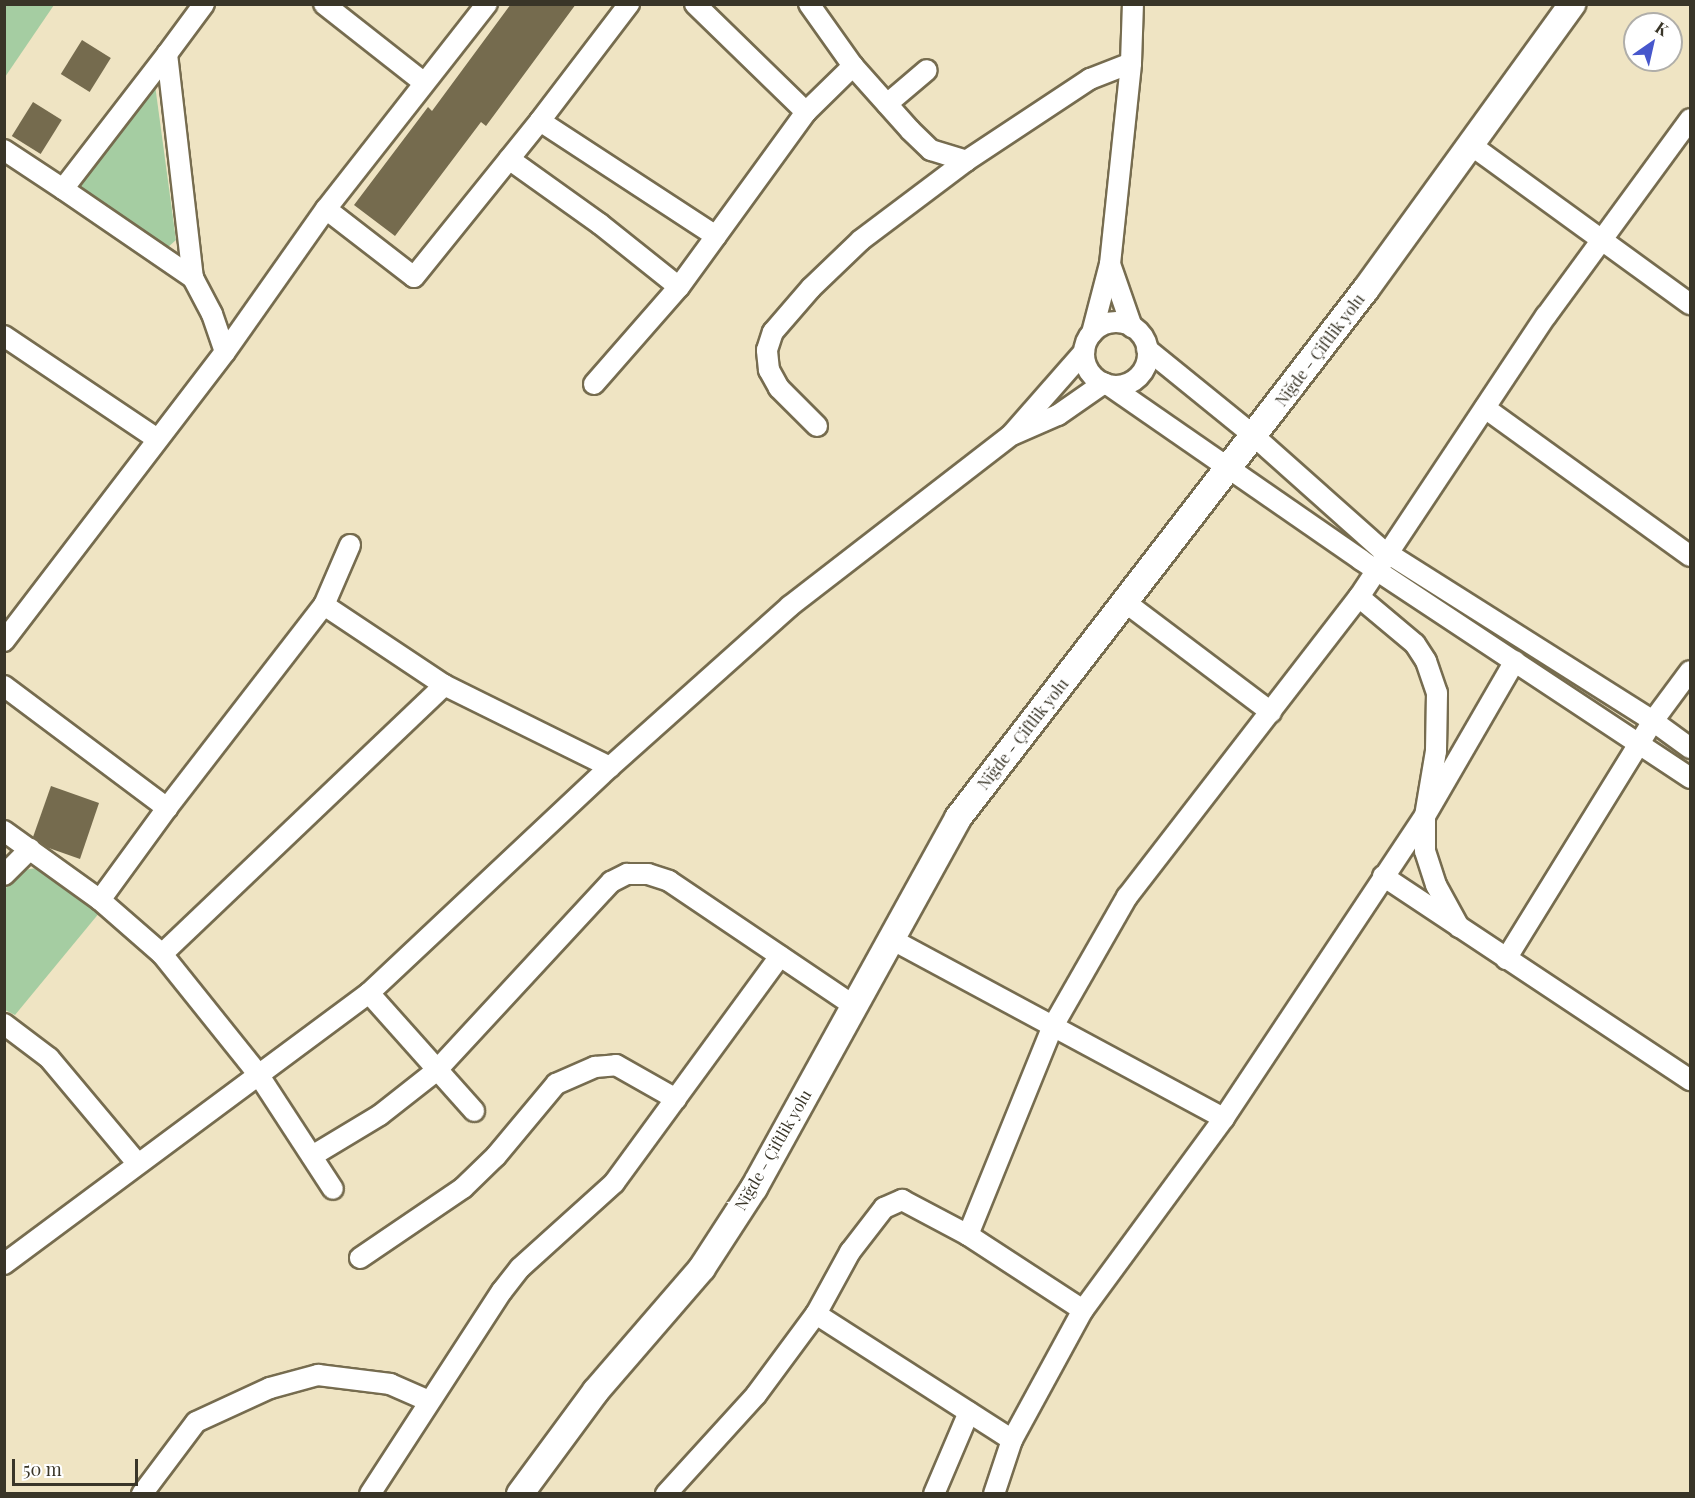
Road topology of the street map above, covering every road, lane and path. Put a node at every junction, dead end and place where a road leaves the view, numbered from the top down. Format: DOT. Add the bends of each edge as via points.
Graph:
graph roads {
  1 [pos="204,4"];
  2 [pos="324,4"];
  3 [pos="487,4"];
  4 [pos="629,4"];
  5 [pos="695,4"];
  6 [pos="1132,4"];
  7 [pos="1572,4"];
  8 [pos="812,6"];
  9 [pos="167,54"];
  10 [pos="1131,63"];
  11 [pos="853,66"];
  12 [pos="927,70"];
  13 [pos="423,82"];
  14 [pos="887,104"];
  15 [pos="806,112"];
  16 [pos="1690,118"];
  17 [pos="540,121"];
  18 [pos="1471,145"];
  19 [pos="4,150"];
  20 [pos="509,159"];
  21 [pos="966,161"];
  22 [pos="63,189"];
  23 [pos="326,209"];
  24 [pos="716,236"];
  25 [pos="1604,241"];
  26 [pos="1110,264"];
  27 [pos="193,278"];
  28 [pos="679,286"];
  29 [pos="1690,304"];
  30 [pos="1132,327"];
  31 [pos="1092,333"];
  32 [pos="4,336"];
  33 [pos="1147,349"];
  34 [pos="225,352"];
  35 [pos="1084,352"];
  36 [pos="594,384"];
  37 [pos="1107,384"];
  38 [pos="1485,408"];
  39 [pos="817,426"];
  40 [pos="1011,435"];
  41 [pos="1254,436"];
  42 [pos="157,439"];
  43 [pos="1228,469"];
  44 [pos="350,545"];
  45 [pos="1388,552"];
  46 [pos="1690,556"];
  47 [pos="1377,570"];
  48 [pos="1359,597"];
  49 [pos="1125,602"];
  50 [pos="324,605"];
  51 [pos="4,641"];
  52 [pos="1515,661"];
  53 [pos="1690,671"];
  54 [pos="444,685"];
  55 [pos="4,686"];
  56 [pos="1271,712"];
  57 [pos="1653,721"];
  58 [pos="1639,743"];
  59 [pos="1690,748"];
  60 [pos="610,767"];
  61 [pos="1690,778"];
  62 [pos="167,808"];
  63 [pos="1425,816"];
  64 [pos="4,831"];
  65 [pos="30,849"];
  66 [pos="4,875"];
  67 [pos="1383,876"];
  68 [pos="99,900"];
  69 [pos="1459,927"];
  70 [pos="891,939"];
  71 [pos="162,954"];
  72 [pos="780,956"];
  73 [pos="1506,959"];
  74 [pos="369,993"];
  75 [pos="854,1006"];
  76 [pos="4,1024"];
  77 [pos="1053,1026"];
  78 [pos="436,1071"];
  79 [pos="258,1074"];
  80 [pos="1690,1080"];
  81 [pos="676,1099"];
  82 [pos="474,1111"];
  83 [pos="1224,1118"];
  84 [pos="312,1156"];
  85 [pos="137,1163"];
  86 [pos="333,1189"];
  87 [pos="968,1235"];
  88 [pos="360,1258"];
  89 [pos="4,1264"];
  90 [pos="1083,1310"];
  91 [pos="816,1314"];
  92 [pos="429,1401"];
  93 [pos="969,1412"];
  94 [pos="1012,1440"];
  95 [pos="142,1494"];
  96 [pos="370,1494"];
  97 [pos="520,1494"];
  98 [pos="666,1494"];
  99 [pos="934,1494"];
  100 [pos="994,1494"];
  1 -- 9 [label="street"];
  2 -- 13 [label="street"];
  3 -- 13 [label="street"];
  4 -- 17 [label="street"];
  5 -- 15 [label="street"];
  6 -- 10 [label="street"];
  7 -- 18 [label="main road, Niğde - Çiftlik yolu"];
  8 -- 11 [label="street"];
  9 -- 22 [label="street"];
  9 -- 27 [label="street"];
  10 -- 21 [label="street" via="1090,79"];
  10 -- 26 [label="street"];
  11 -- 14 [label="street"];
  11 -- 15 [label="street"];
  12 -- 14 [label="street"];
  13 -- 23 [label="street"];
  14 -- 21 [label="street" via="931,150"];
  15 -- 24 [label="street"];
  16 -- 25 [label="street"];
  17 -- 20 [label="street"];
  17 -- 24 [label="street"];
  18 -- 25 [label="street"];
  18 -- 41 [label="main road, Niğde - Çiftlik yolu"];
  19 -- 22 [label="street"];
  20 -- 23 [label="street" via="414,277"];
  20 -- 28 [label="street"];
  21 -- 39 [label="street" via="861,240 773,332 766,350 769,370 779,388"];
  22 -- 27 [label="street"];
  23 -- 34 [label="street"];
  24 -- 28 [label="street"];
  25 -- 29 [label="street"];
  25 -- 38 [label="street" via="1546,316"];
  26 -- 30 [label="street"];
  26 -- 31 [label="street"];
  27 -- 34 [label="street" via="212,314"];
  28 -- 36 [label="street"];
  30 -- 31 [label="street" via="1108,323"];
  30 -- 33 [label="street" via="1144,339"];
  31 -- 35 [label="street"];
  32 -- 42 [label="street"];
  33 -- 37 [label="street" via="1147,359 1138,377 1130,383"];
  33 -- 41 [label="street"];
  34 -- 42 [label="street"];
  35 -- 37 [label="street" via="1091,375"];
  35 -- 40 [label="street"];
  37 -- 40 [label="street" via="1058,415"];
  37 -- 43 [label="street"];
  38 -- 45 [label="street"];
  38 -- 46 [label="street"];
  40 -- 60 [label="street" via="789,606"];
  41 -- 43 [label="main road, Niğde - Çiftlik yolu"];
  41 -- 45 [label="street"];
  42 -- 51 [label="street"];
  43 -- 47 [label="street"];
  43 -- 49 [label="main road, Niğde - Çiftlik yolu"];
  44 -- 50 [label="street"];
  45 -- 47 [label="street"];
  45 -- 57 [label="street"];
  47 -- 48 [label="street"];
  47 -- 52 [label="street"];
  48 -- 56 [label="street"];
  48 -- 63 [label="street" via="1415,644 1426,661 1437,693 1436,751"];
  49 -- 56 [label="street"];
  49 -- 70 [label="main road, Niğde - Çiftlik yolu" via="958,818"];
  50 -- 54 [label="street"];
  50 -- 62 [label="street"];
  52 -- 58 [label="street"];
  52 -- 63 [label="street"];
  53 -- 57 [label="street"];
  54 -- 60 [label="street"];
  54 -- 71 [label="street"];
  55 -- 62 [label="street"];
  56 -- 77 [label="street" via="1127,897"];
  57 -- 58 [label="street"];
  57 -- 59 [label="street"];
  58 -- 61 [label="street"];
  58 -- 73 [label="street"];
  60 -- 74 [label="street"];
  62 -- 68 [label="street"];
  63 -- 67 [label="street"];
  63 -- 69 [label="street" via="1425,851 1430,869"];
  64 -- 65 [label="street"];
  65 -- 66 [label="street"];
  65 -- 68 [label="street"];
  67 -- 69 [label="street"];
  67 -- 83 [label="street"];
  68 -- 71 [label="street"];
  69 -- 73 [label="street"];
  70 -- 75 [label="main road, Niğde - Çiftlik yolu"];
  70 -- 77 [label="street"];
  71 -- 79 [label="street"];
  72 -- 75 [label="street"];
  72 -- 78 [label="street" via="669,880 627,874 611,882"];
  72 -- 81 [label="street"];
  73 -- 80 [label="street"];
  74 -- 78 [label="street"];
  74 -- 79 [label="street"];
  75 -- 97 [label="main road, Niğde - Çiftlik yolu" via="754,1188 702,1268 596,1391"];
  76 -- 85 [label="street" via="49,1058"];
  77 -- 83 [label="street"];
  77 -- 87 [label="street"];
  78 -- 82 [label="street"];
  78 -- 84 [label="street" via="380,1115"];
  79 -- 84 [label="street"];
  79 -- 85 [label="street"];
  81 -- 88 [label="street" via="616,1065 595,1067 556,1084 496,1156 463,1188"];
  81 -- 92 [label="street" via="614,1183 520,1268"];
  83 -- 90 [label="street"];
  84 -- 86 [label="street"];
  85 -- 89 [label="street"];
  87 -- 90 [label="street"];
  87 -- 91 [label="street" via="902,1200 884,1208 850,1252"];
  90 -- 94 [label="street"];
  91 -- 93 [label="street"];
  91 -- 98 [label="street" via="756,1395"];
  92 -- 95 [label="street" via="390,1384 318,1375 270,1388 196,1422"];
  92 -- 96 [label="street"];
  93 -- 94 [label="street"];
  93 -- 99 [label="street"];
  94 -- 100 [label="street"];
}
